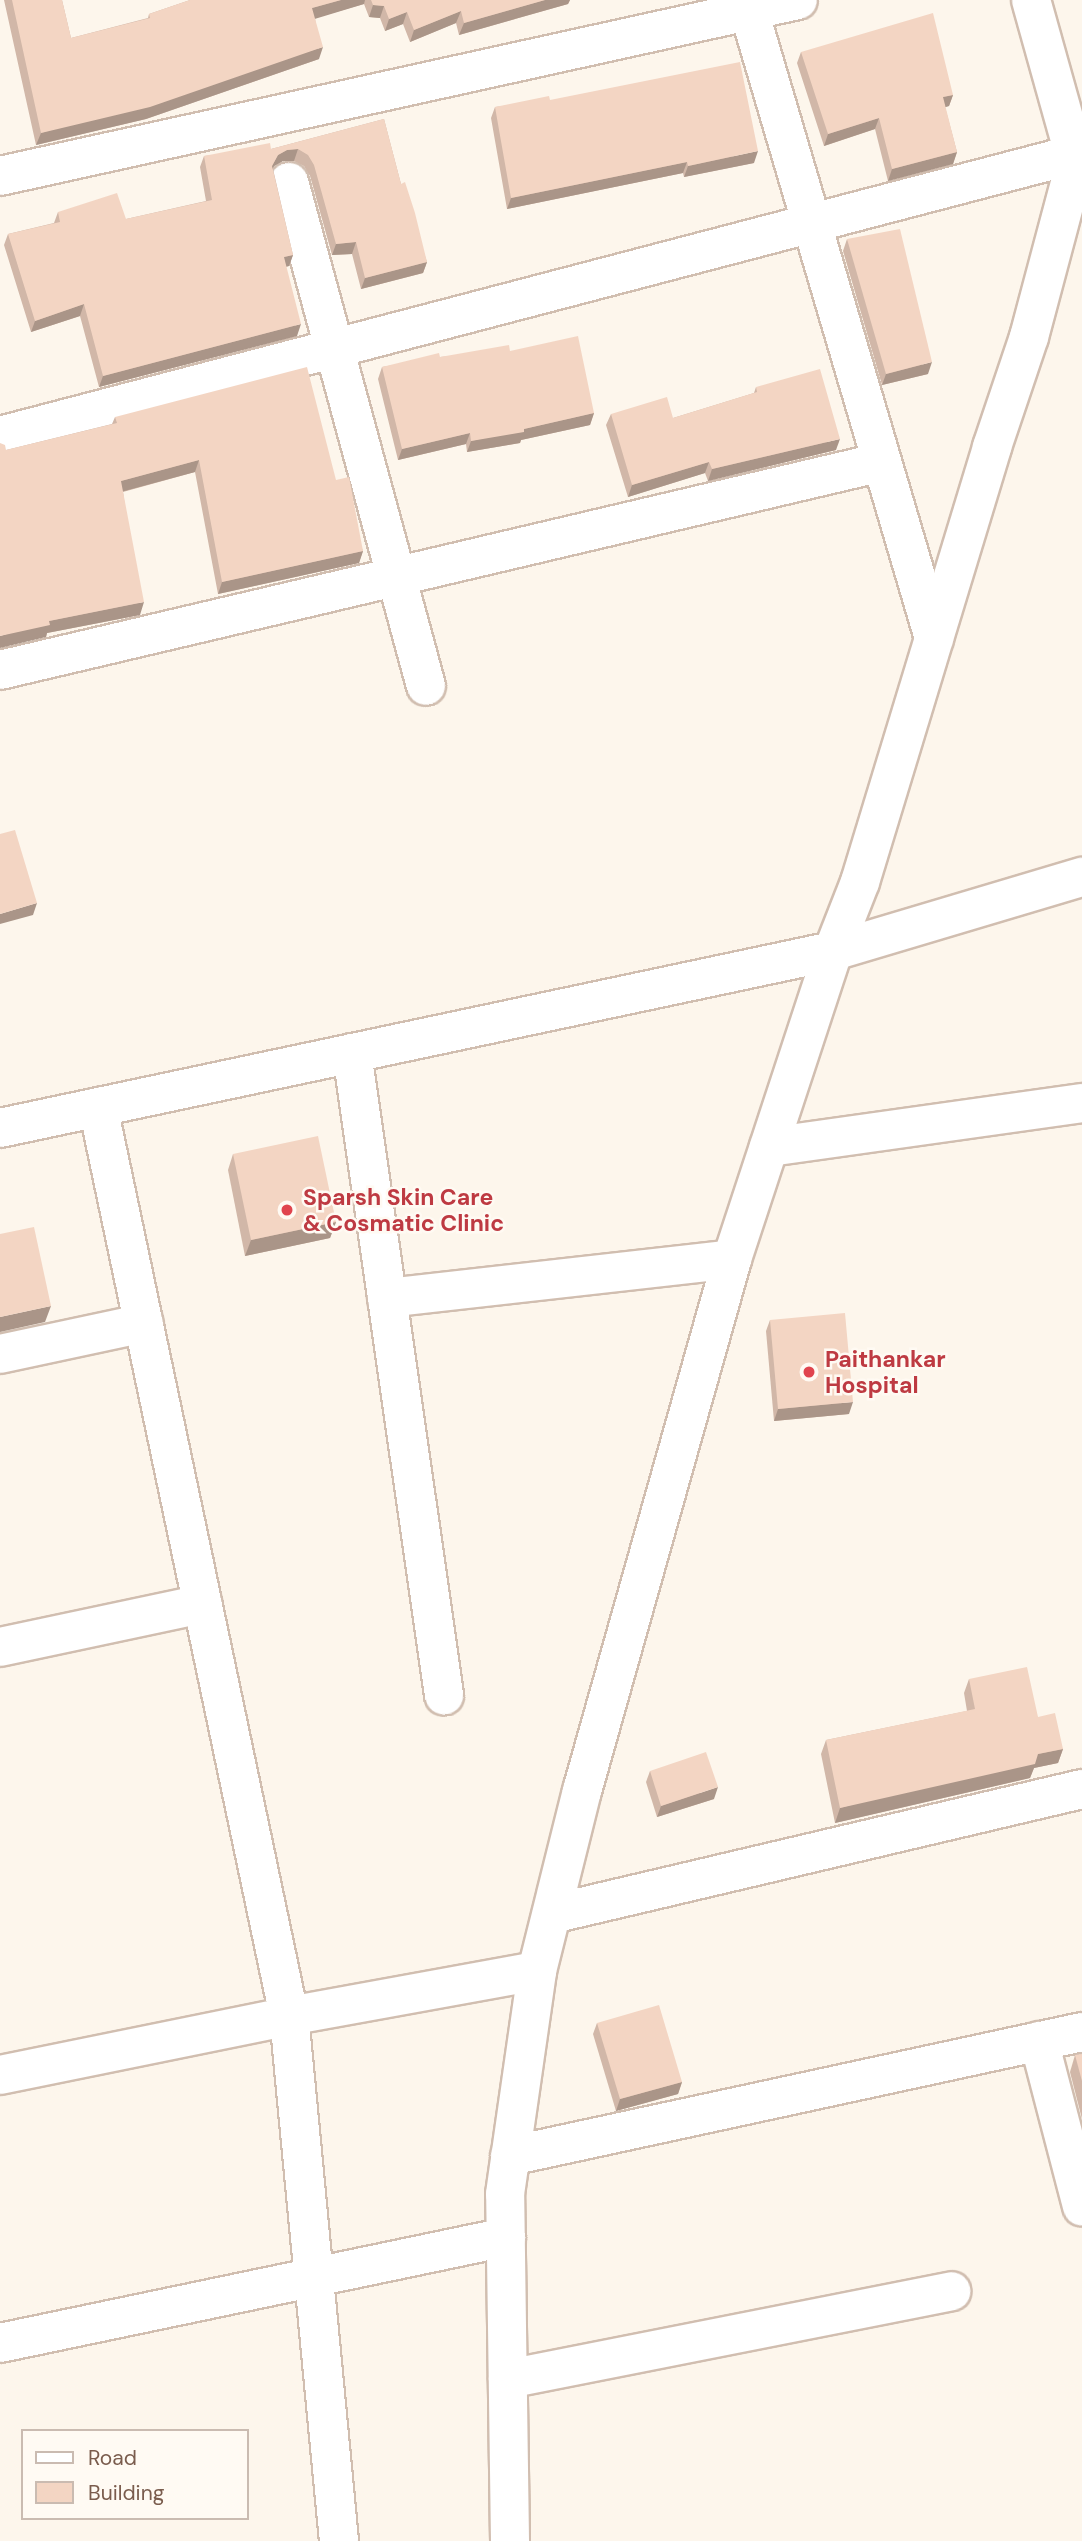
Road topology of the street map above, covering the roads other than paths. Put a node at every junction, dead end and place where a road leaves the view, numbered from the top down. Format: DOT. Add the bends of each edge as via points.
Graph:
graph roads {
  1 [pos="798,0"];
  2 [pos="1031,0"];
  3 [pos="749,11"];
  4 [pos="1080,160"];
  5 [pos="0,176"];
  6 [pos="289,182"];
  7 [pos="812,223"];
  8 [pos="334,349"];
  9 [pos="0,436"];
  10 [pos="882,462"];
  11 [pos="396,577"];
  12 [pos="934,638"];
  13 [pos="0,670"];
  14 [pos="426,685"];
  15 [pos="1082,877"];
  16 [pos="833,951"];
  17 [pos="352,1053"];
  18 [pos="1082,1103"];
  19 [pos="98,1107"];
  20 [pos="2,1121"];
  21 [pos="769,1147"];
  22 [pos="732,1259"];
  23 [pos="387,1298"];
  24 [pos="144,1324"];
  25 [pos="0,1354"];
  26 [pos="202,1604"];
  27 [pos="0,1647"];
  28 [pos="444,1695"];
  29 [pos="1082,1789"];
  30 [pos="552,1914"];
  31 [pos="537,1971"];
  32 [pos="289,2016"];
  33 [pos="1082,2032"];
  34 [pos="1040,2041"];
  35 [pos="0,2075"];
  36 [pos="510,2156"];
  37 [pos="1082,2206"];
  38 [pos="506,2237"];
  39 [pos="313,2277"];
  40 [pos="951,2291"];
  41 [pos="0,2343"];
  42 [pos="508,2379"];
  43 [pos="339,2541"];
  44 [pos="510,2541"];
  1 -- 3 [label="street"];
  2 -- 4 [label="street"];
  3 -- 5 [label="street"];
  3 -- 7 [label="street"];
  4 -- 7 [label="street"];
  4 -- 12 [label="street"];
  6 -- 8 [label="street"];
  7 -- 8 [label="street"];
  7 -- 10 [label="street"];
  8 -- 9 [label="street"];
  8 -- 11 [label="street"];
  10 -- 11 [label="street"];
  10 -- 12 [label="street"];
  11 -- 13 [label="street"];
  11 -- 14 [label="street"];
  12 -- 16 [label="street" via="860,882"];
  15 -- 16 [label="street"];
  16 -- 17 [label="street"];
  16 -- 21 [label="street"];
  17 -- 19 [label="street"];
  17 -- 23 [label="street"];
  18 -- 21 [label="street"];
  19 -- 20 [label="street"];
  19 -- 24 [label="street"];
  21 -- 22 [label="street"];
  22 -- 23 [label="street"];
  22 -- 30 [label="street" via="582,1791"];
  23 -- 28 [label="street"];
  24 -- 25 [label="street"];
  24 -- 26 [label="street"];
  26 -- 27 [label="street"];
  26 -- 32 [label="street"];
  29 -- 30 [label="street"];
  30 -- 31 [label="street"];
  31 -- 32 [label="street"];
  31 -- 36 [label="street"];
  32 -- 35 [label="street"];
  32 -- 39 [label="street"];
  33 -- 34 [label="street"];
  34 -- 36 [label="street"];
  34 -- 37 [label="street"];
  36 -- 38 [label="street"];
  38 -- 39 [label="street"];
  38 -- 42 [label="street"];
  39 -- 41 [label="street"];
  39 -- 43 [label="street"];
  40 -- 42 [label="street"];
  42 -- 44 [label="street"];
}
